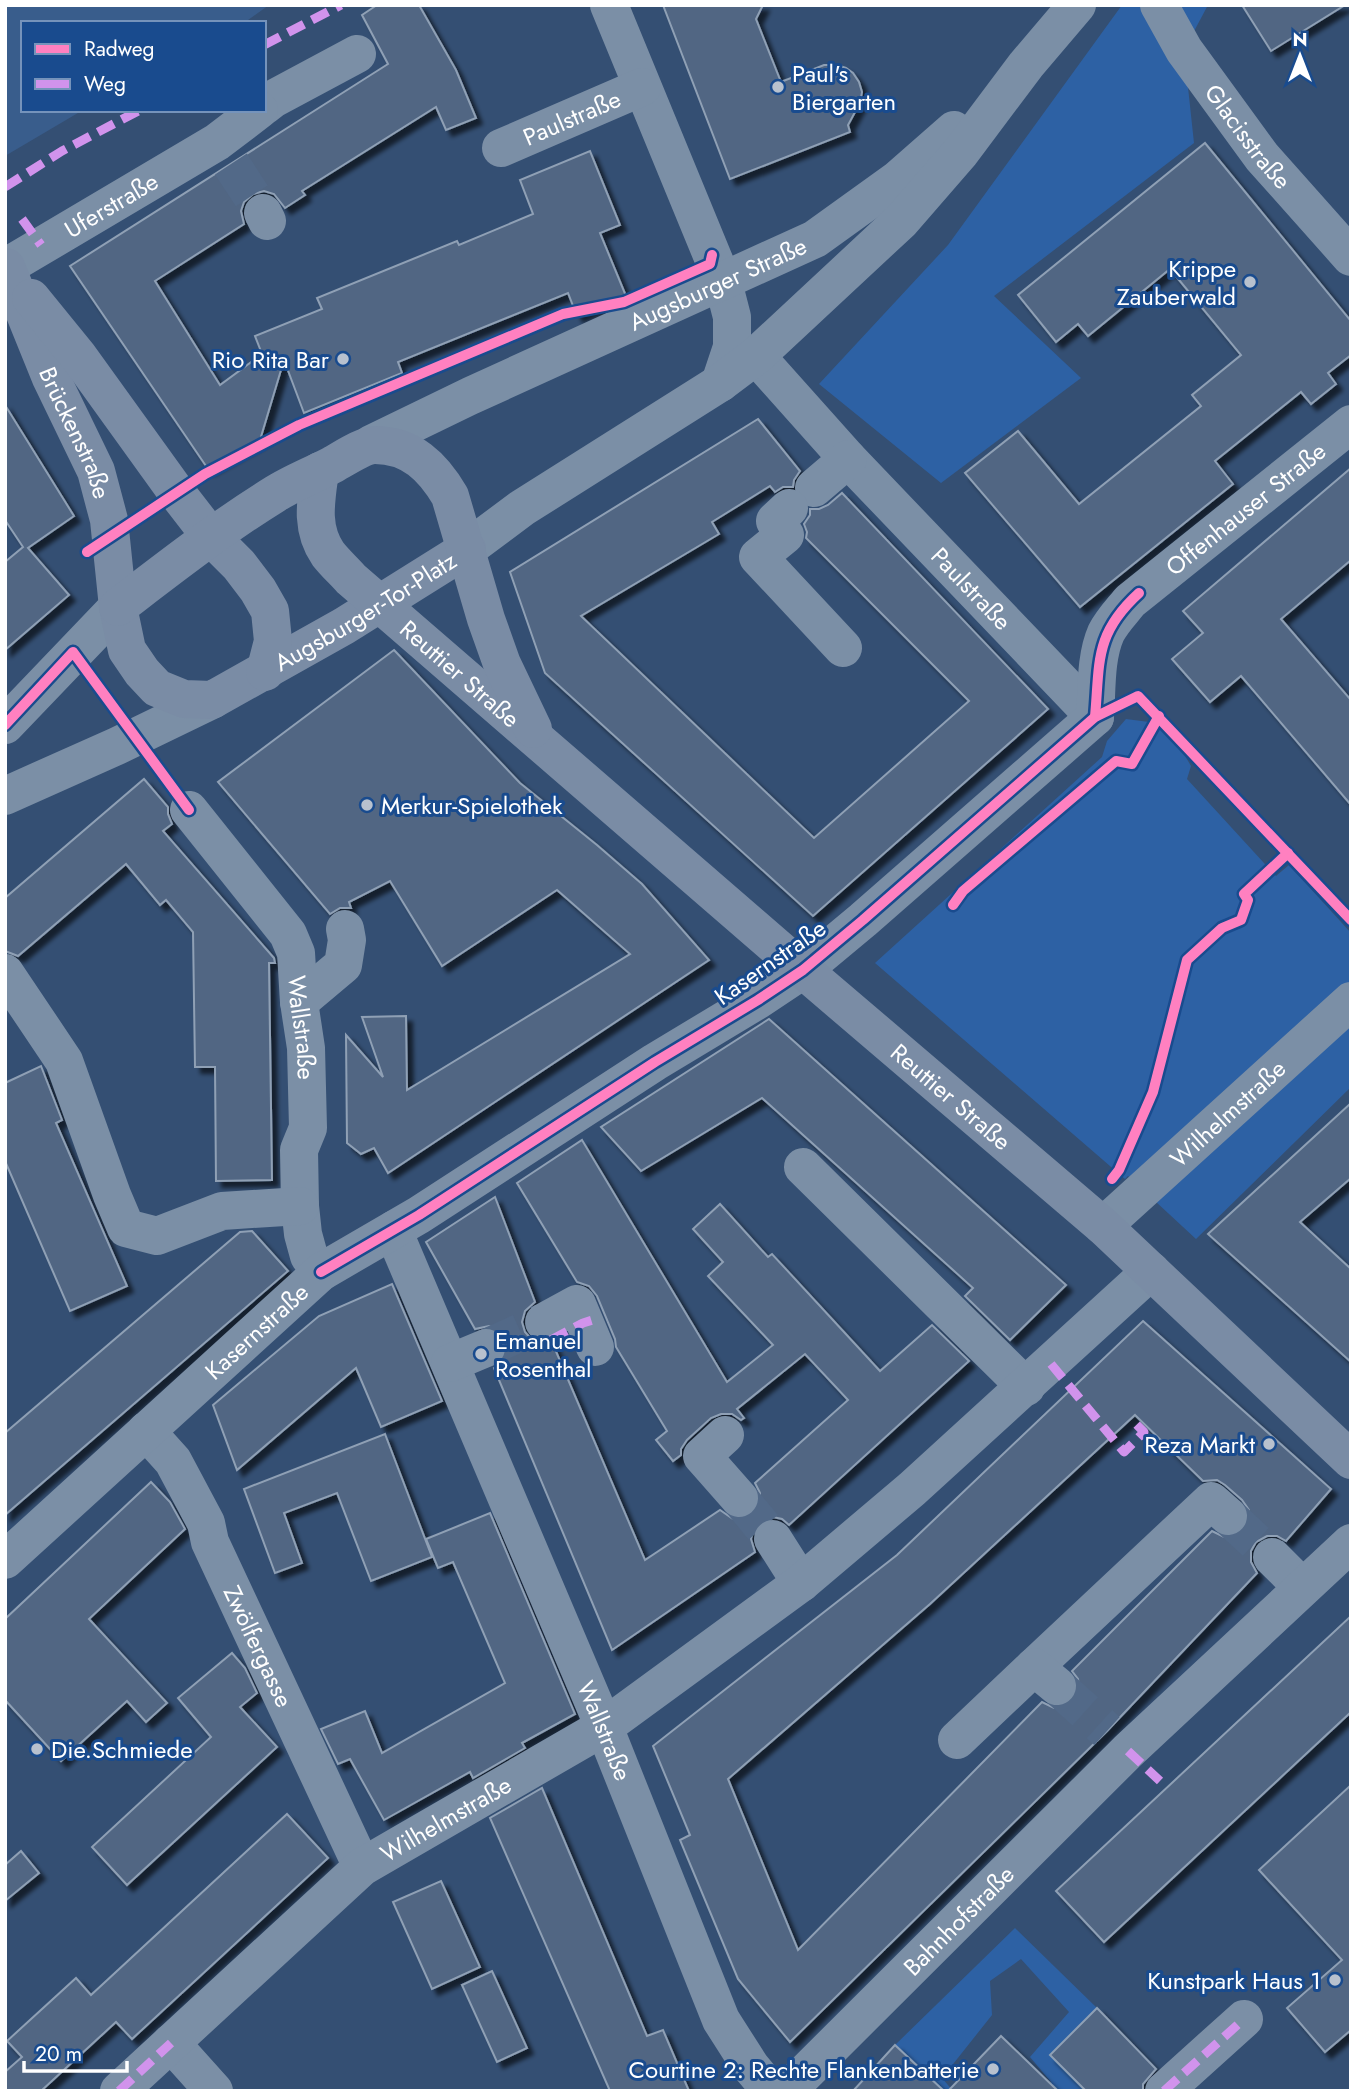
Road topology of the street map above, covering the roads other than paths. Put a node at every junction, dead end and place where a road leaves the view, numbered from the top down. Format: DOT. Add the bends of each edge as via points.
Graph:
graph roads {
  1 [pos="609,5"];
  2 [pos="1077,5"];
  3 [pos="1159,5"];
  4 [pos="357,54"];
  5 [pos="1026,65"];
  6 [pos="642,87"];
  7 [pos="266,104"];
  8 [pos="257,112"];
  9 [pos="501,148"];
  10 [pos="1351,257"];
  11 [pos="5,267"];
  12 [pos="723,282"];
  13 [pos="756,356"];
  14 [pos="720,383"];
  15 [pos="1351,425"];
  16 [pos="372,444"];
  17 [pos="848,459"];
  18 [pos="320,471"];
  19 [pos="211,537"];
  20 [pos="467,549"];
  21 [pos="379,603"];
  22 [pos="118,607"];
  23 [pos="843,648"];
  24 [pos="265,672"];
  25 [pos="212,700"];
  26 [pos="1095,718"];
  27 [pos="5,725"];
  28 [pos="540,743"];
  29 [pos="5,796"];
  30 [pos="189,810"];
  31 [pos="345,929"];
  32 [pos="803,970"];
  33 [pos="5,973"];
  34 [pos="1351,1001"];
  35 [pos="299,1002"];
  36 [pos="803,1167"];
  37 [pos="300,1206"];
  38 [pos="1103,1226"];
  39 [pos="395,1229"];
  40 [pos="1151,1271"];
  41 [pos="321,1272"];
  42 [pos="544,1322"];
  43 [pos="595,1346"];
  44 [pos="486,1348"];
  45 [pos="450,1363"];
  46 [pos="1026,1387"];
  47 [pos="146,1431"];
  48 [pos="707,1452"];
  49 [pos="1351,1460"];
  50 [pos="739,1498"];
  51 [pos="1228,1516"];
  52 [pos="773,1539"];
  53 [pos="1351,1542"];
  54 [pos="1272,1557"];
  55 [pos="5,1560"];
  56 [pos="801,1583"];
  57 [pos="1302,1587"];
  58 [pos="604,1727"];
  59 [pos="957,1740"];
  60 [pos="362,1867"];
  61 [pos="1244,2019"];
  62 [pos="171,2043"];
  63 [pos="118,2091"];
  64 [pos="214,2091"];
  65 [pos="771,2091"];
  66 [pos="787,2091"];
  67 [pos="1164,2091"];
  1 -- 6 [label="street, Paulstraße"];
  2 -- 5 [label="street, Augsburger Straße"];
  3 -- 10 [label="street, Glacisstraße" via="1184,50 1262,157"];
  4 -- 7 [label="street"];
  5 -- 12 [label="street, Augsburger Straße" via="897,180 815,239"];
  5 -- 13 [label="street, Augsburger Straße" via="960,153 901,221"];
  6 -- 9 [label="street, Paulstraße"];
  6 -- 12 [label="street, Paulstraße"];
  8 -- 11 [label="street, Uferstraße" via="224,153"];
  11 -- 19 [label="main road, Brückenstraße" via="79,357"];
  11 -- 22 [label="main road, Brückenstraße" via="96,471 109,520"];
  12 -- 14 [label="street, Paulstraße" via="732,317 732,347"];
  12 -- 16 [label="street, Augsburger Straße"];
  13 -- 14 [label="street, Augsburger Straße"];
  13 -- 17 [label="street, Paulstraße"];
  14 -- 20 [label="street, Augsburger Straße" via="522,508"];
  15 -- 26 [label="street, Offenhauser Straße" via="1139,593 1114,621 1101,651"];
  16 -- 18 [label="main road"];
  16 -- 20 [label="main road, Augsburger-Tor-Platz" via="415,454 440,478"];
  17 -- 23 [label="street" via="775,521 785,535 758,558"];
  17 -- 26 [label="street, Paulstraße"];
  18 -- 19 [label="main road" via="277,492"];
  18 -- 21 [label="main road" via="314,508 318,531 328,553"];
  19 -- 22 [label="main road"];
  19 -- 24 [label="main road" via="239,565 270,611 273,641"];
  20 -- 21 [label="main road, Augsburger-Tor-Platz"];
  20 -- 28 [label="main road, Reuttier Straße" via="502,664"];
  21 -- 24 [label="main road, Augsburger-Tor-Platz"];
  21 -- 28 [label="main road, Reuttier Straße"];
  22 -- 25 [label="main road" via="127,650 157,688 184,699"];
  22 -- 27 [label="street"];
  24 -- 25 [label="main road, Augsburger-Tor-Platz"];
  25 -- 29 [label="street"];
  26 -- 32 [label="street, Kasernstraße"];
  28 -- 32 [label="main road, Reuttier Straße"];
  30 -- 35 [label="street, Wallstraße" via="288,933 296,953"];
  31 -- 35 [label="street" via="343,965"];
  32 -- 38 [label="main road, Reuttier Straße"];
  32 -- 39 [label="street, Kasernstraße"];
  33 -- 37 [label="street" via="64,1061 126,1228 157,1236 222,1211"];
  34 -- 38 [label="street, Wilhelmstraße"];
  35 -- 37 [label="street, Wallstraße" via="306,1048 308,1128 299,1150"];
  36 -- 46 [label="street"];
  37 -- 41 [label="street, Wallstraße" via="309,1256"];
  38 -- 40 [label="main road, Reuttier Straße"];
  39 -- 41 [label="street, Kasernstraße"];
  39 -- 45 [label="street, Wallstraße"];
  40 -- 46 [label="street, Wilhelmstraße"];
  40 -- 49 [label="main road, Reuttier Straße"];
  41 -- 47 [label="street, Kasernstraße"];
  42 -- 43 [label="street" via="576,1304"];
  44 -- 45 [label="street"];
  45 -- 58 [label="street, Wallstraße"];
  46 -- 56 [label="street, Wilhelmstraße"];
  47 -- 55 [label="street, Kasernstraße"];
  47 -- 60 [label="street, Zwölfergasse" via="173,1461 206,1523 210,1542"];
  48 -- 50 [label="street"];
  51 -- 59 [label="street" via="1211,1501 1046,1676"];
  52 -- 56 [label="street"];
  53 -- 57 [label="street, Bahnhofstraße"];
  54 -- 57 [label="street"];
  56 -- 58 [label="street, Wilhelmstraße"];
  57 -- 66 [label="street, Bahnhofstraße" via="1118,1741"];
  58 -- 60 [label="street, Wilhelmstraße"];
  58 -- 65 [label="street, Wallstraße" via="721,2020"];
  60 -- 62 [label="street, Wilhelmstraße"];
  61 -- 67 [label="street"];
  62 -- 63 [label="street, Wilhelmstraße"];
  62 -- 64 [label="street"];
}
